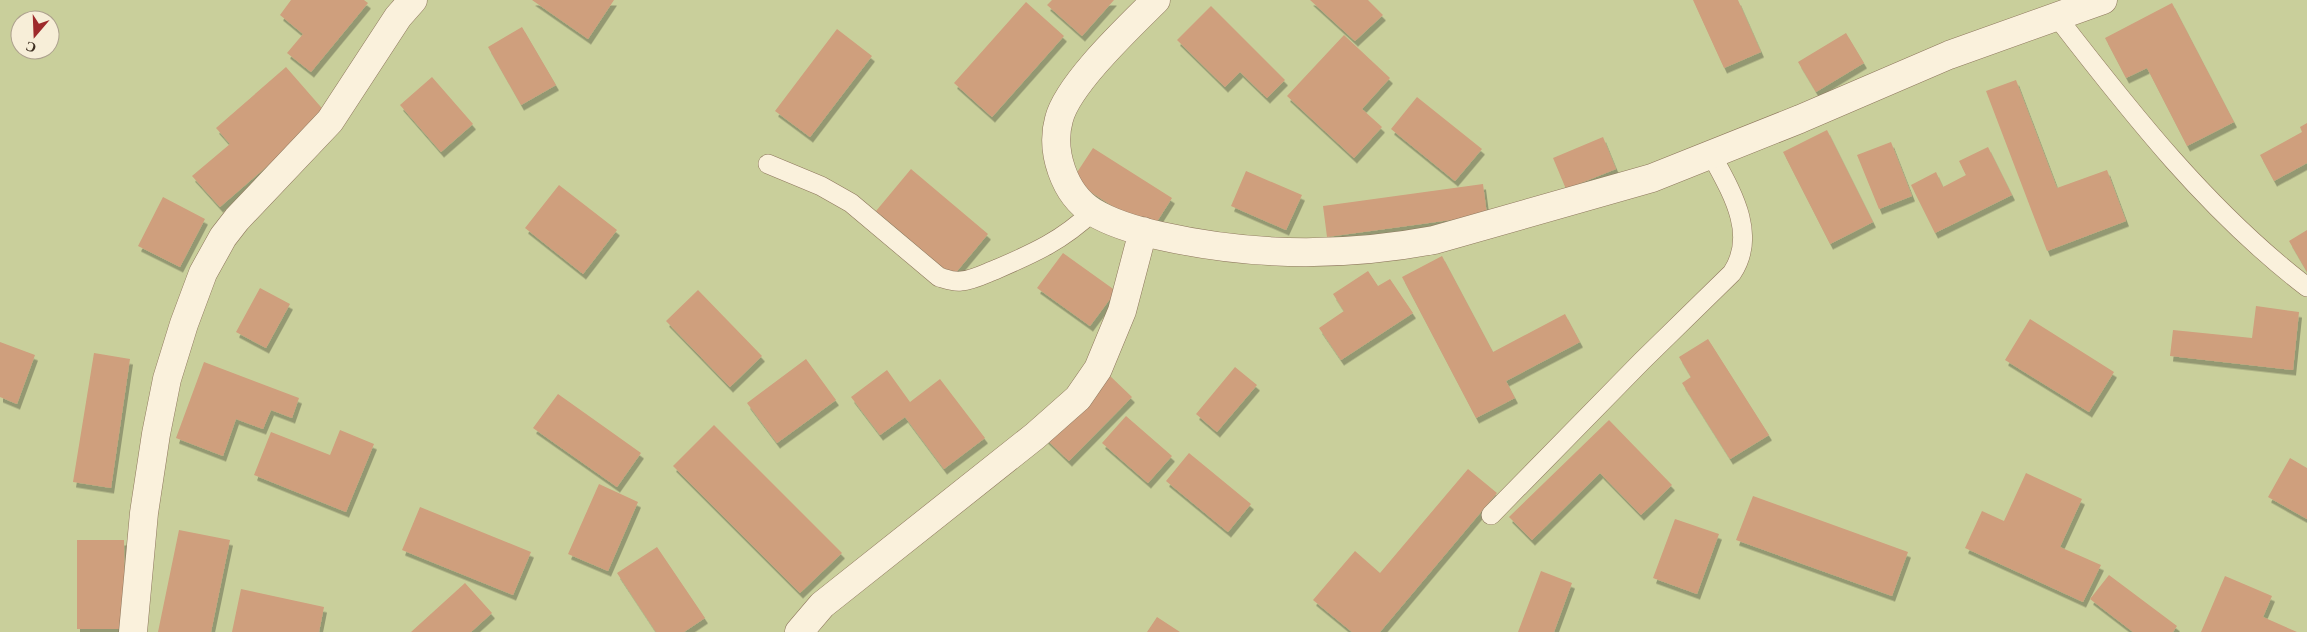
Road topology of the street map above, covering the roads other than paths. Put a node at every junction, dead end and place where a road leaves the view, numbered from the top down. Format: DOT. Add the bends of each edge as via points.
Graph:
graph roads {
  1 [pos="413,0"];
  2 [pos="1156,0"];
  3 [pos="2103,0"];
  4 [pos="2057,17"];
  5 [pos="1711,154"];
  6 [pos="768,164"];
  7 [pos="1092,212"];
  8 [pos="1143,232"];
  9 [pos="2307,287"];
  10 [pos="1491,515"];
  11 [pos="133,632"];
  12 [pos="799,632"];
  1 -- 11 [label="street" via="398,17 330,121 237,219 203,273 167,379 156,434 144,513"];
  2 -- 7 [label="street" via="1081,79 1066,99 1059,118 1055,144 1057,160 1078,197"];
  3 -- 4 [label="street"];
  4 -- 5 [label="street" via="1950,55"];
  4 -- 9 [label="lane" via="2128,110 2229,221"];
  5 -- 8 [label="street" via="1642,180 1461,233 1407,245 1322,252 1272,252"];
  5 -- 10 [label="lane" via="1732,194 1743,228 1740,262"];
  6 -- 7 [label="lane" via="821,186 850,203 939,277 952,281 971,280 1048,245 1075,228"];
  7 -- 8 [label="street"];
  8 -- 12 [label="street" via="1122,311 1098,369 1078,398 1035,436 822,605"];
}
